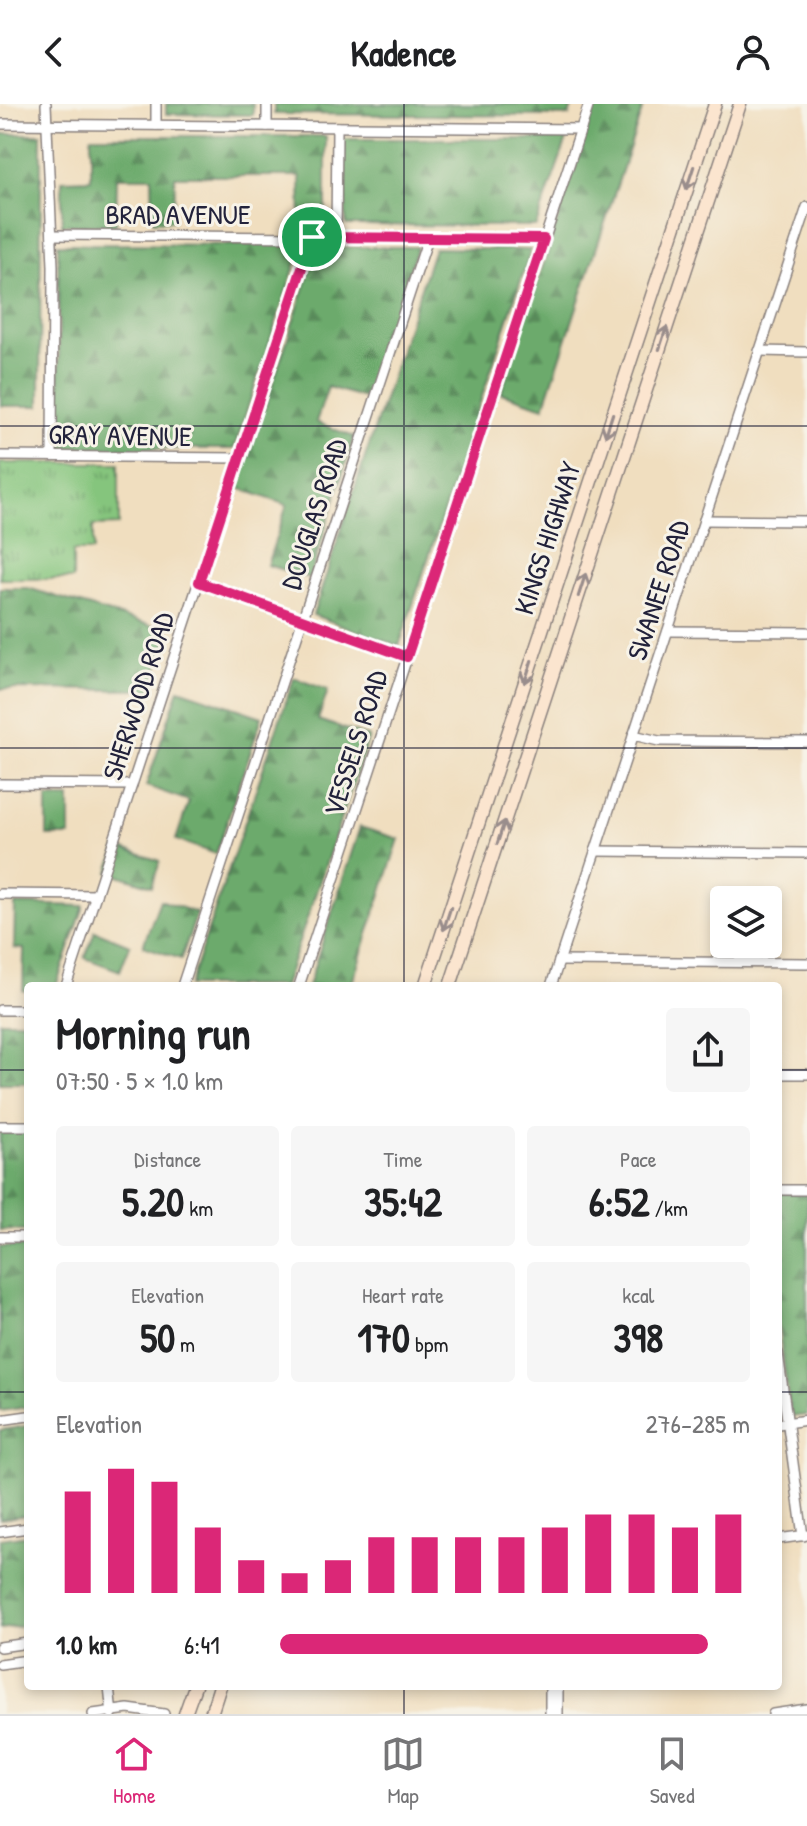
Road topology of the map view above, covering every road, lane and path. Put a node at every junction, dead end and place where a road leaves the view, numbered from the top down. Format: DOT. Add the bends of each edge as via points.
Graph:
graph roads {
  1 [pos="46,104"];
  2 [pos="156,104"];
  3 [pos="267,104"];
  4 [pos="589,104"];
  5 [pos="715,104"];
  6 [pos="740,104"];
  7 [pos="0,124"];
  8 [pos="45,124"];
  9 [pos="156,125"];
  10 [pos="267,126"];
  11 [pos="337,127"];
  12 [pos="581,129"];
  13 [pos="807,207"];
  14 [pos="52,235"];
  15 [pos="312,237"];
  16 [pos="336,237"];
  17 [pos="428,238"];
  18 [pos="544,239"];
  19 [pos="796,241"];
  20 [pos="807,241"];
  21 [pos="759,351"];
  22 [pos="807,352"];
  23 [pos="0,456"];
  24 [pos="52,456"];
  25 [pos="240,458"];
  26 [pos="704,520"];
  27 [pos="807,521"];
  28 [pos="199,582"];
  29 [pos="303,619"];
  30 [pos="668,631"];
  31 [pos="807,632"];
  32 [pos="407,657"];
  33 [pos="633,735"];
  34 [pos="807,742"];
  35 [pos="0,784"];
  36 [pos="132,785"];
  37 [pos="595,851"];
  38 [pos="807,853"];
  39 [pos="0,894"];
  40 [pos="96,895"];
  41 [pos="559,961"];
  42 [pos="807,963"];
  43 [pos="67,982"];
  44 [pos="183,982"];
  45 [pos="300,982"];
  46 [pos="426,982"];
  47 [pos="451,982"];
  48 [pos="552,982"];
  49 [pos="0,1010"];
  50 [pos="24,1010"];
  51 [pos="782,1074"];
  52 [pos="807,1074"];
  53 [pos="0,1126"];
  54 [pos="24,1126"];
  55 [pos="782,1190"];
  56 [pos="807,1190"];
  57 [pos="0,1237"];
  58 [pos="24,1237"];
  59 [pos="24,1417"];
  60 [pos="0,1420"];
  61 [pos="807,1420"];
  62 [pos="783,1424"];
  63 [pos="24,1529"];
  64 [pos="0,1532"];
  65 [pos="805,1536"];
  66 [pos="782,1539"];
  67 [pos="24,1644"];
  68 [pos="0,1647"];
  69 [pos="24,1661"];
  70 [pos="0,1664"];
  71 [pos="109,1690"];
  72 [pos="194,1690"];
  73 [pos="219,1690"];
  74 [pos="550,1690"];
  75 [pos="558,1690"];
  76 [pos="807,1709"];
  77 [pos="112,1713"];
  78 [pos="93,1714"];
  79 [pos="164,1714"];
  80 [pos="185,1714"];
  81 [pos="211,1714"];
  82 [pos="550,1714"];
  83 [pos="558,1714"];
  84 [pos="773,1714"];
  1 -- 8 [label="street"];
  2 -- 9 [label="street"];
  3 -- 10 [label="street"];
  4 -- 12 [label="street, VESSELS ROAD"];
  5 -- 46 [label="main road, KINGS HIGHWAY, one-way"];
  47 -- 6 [label="main road, KINGS HIGHWAY, one-way"];
  7 -- 8 [label="street"];
  8 -- 9 [label="street"];
  8 -- 14 [label="street"];
  9 -- 10 [label="street"];
  10 -- 11 [label="street"];
  11 -- 12 [label="street"];
  11 -- 16 [label="street"];
  12 -- 18 [label="street, VESSELS ROAD"];
  13 -- 19 [label="street, SWANEE ROAD"];
  14 -- 15 [label="street, BRAD AVENUE"];
  14 -- 24 [label="street"];
  15 -- 16 [label="street, BRAD AVENUE"];
  15 -- 25 [label="street, SHERWOOD ROAD"];
  16 -- 17 [label="street, BRAD AVENUE"];
  17 -- 18 [label="street, BRAD AVENUE"];
  17 -- 29 [label="street, DOUGLAS ROAD"];
  18 -- 32 [label="street, VESSELS ROAD"];
  19 -- 20 [label="street"];
  19 -- 21 [label="street, SWANEE ROAD"];
  21 -- 22 [label="street"];
  21 -- 26 [label="street, SWANEE ROAD"];
  23 -- 24 [label="street, GRAY AVENUE"];
  24 -- 25 [label="street, GRAY AVENUE"];
  25 -- 28 [label="street, SHERWOOD ROAD"];
  26 -- 27 [label="street"];
  26 -- 30 [label="street, SWANEE ROAD"];
  28 -- 29 [label="street"];
  28 -- 36 [label="street, SHERWOOD ROAD"];
  29 -- 32 [label="street"];
  29 -- 44 [label="street, DOUGLAS ROAD"];
  30 -- 31 [label="street"];
  30 -- 33 [label="street, SWANEE ROAD"];
  32 -- 45 [label="street, VESSELS ROAD"];
  33 -- 34 [label="street" via="659,741"];
  33 -- 37 [label="street, SWANEE ROAD"];
  35 -- 36 [label="street"];
  36 -- 40 [label="street, SHERWOOD ROAD"];
  37 -- 38 [label="street"];
  37 -- 41 [label="street, SWANEE ROAD"];
  39 -- 40 [label="street"];
  40 -- 43 [label="street, SHERWOOD ROAD"];
  41 -- 42 [label="street"];
  41 -- 48 [label="street, SWANEE ROAD"];
  49 -- 50 [label="street"];
  51 -- 52 [label="street"];
  53 -- 54 [label="street"];
  55 -- 56 [label="street"];
  57 -- 58 [label="street"];
  59 -- 60 [label="street"];
  61 -- 62 [label="street"];
  62 -- 65 [label="street"];
  63 -- 64 [label="street"];
  65 -- 66 [label="street"];
  67 -- 68 [label="street"];
  69 -- 70 [label="street"];
  71 -- 77 [label="street"];
  72 -- 80 [label="main road"];
  73 -- 81 [label="main road"];
  74 -- 82 [label="street"];
  75 -- 83 [label="street"];
  76 -- 84 [label="street"];
  77 -- 78 [label="street"];
  77 -- 79 [label="street"];
}
